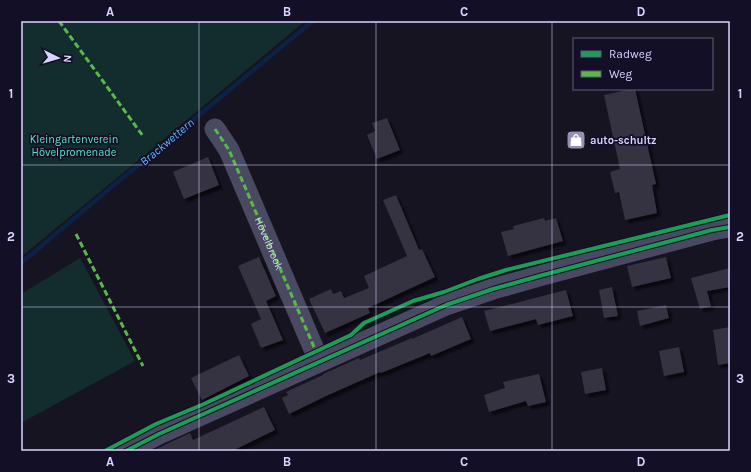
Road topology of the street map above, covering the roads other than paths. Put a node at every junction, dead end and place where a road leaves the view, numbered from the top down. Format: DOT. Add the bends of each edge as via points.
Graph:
graph roads {
  1 [pos="215,129"];
  2 [pos="730,227"];
  3 [pos="320,361"];
  4 [pos="126,451"];
  1 -- 3 [label="street, Hövelbrook" via="229,150"];
  2 -- 3 [label="street" via="494,289 446,305"];
  3 -- 4 [label="street"];
}
